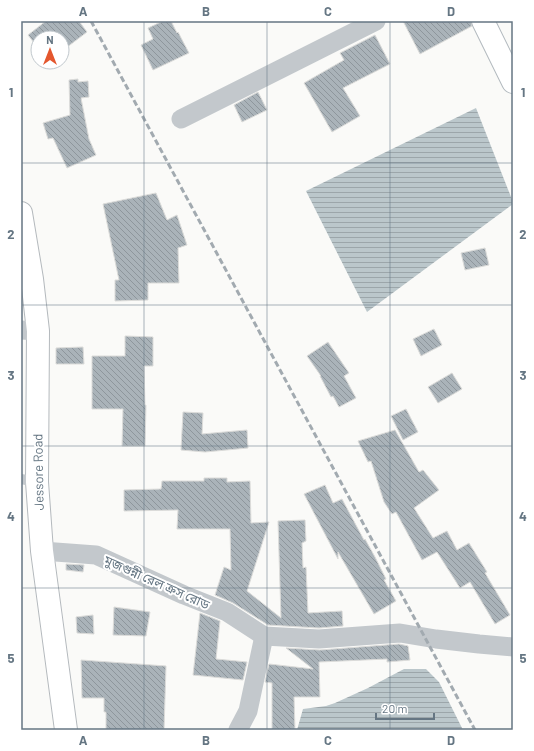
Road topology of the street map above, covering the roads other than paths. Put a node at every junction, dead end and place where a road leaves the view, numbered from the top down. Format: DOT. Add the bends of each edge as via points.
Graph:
graph roads {
  1 [pos="376,21"];
  2 [pos="484,21"];
  3 [pos="513,82"];
  4 [pos="181,119"];
  5 [pos="21,213"];
  6 [pos="30,331"];
  7 [pos="29,480"];
  8 [pos="42,551"];
  9 [pos="264,636"];
  10 [pos="513,646"];
  11 [pos="66,730"];
  12 [pos="238,730"];
  1 -- 4 [label="street"];
  2 -- 3 [label="main road"];
  5 -- 6 [label="main road, Jessore Road" via="32,279"];
  6 -- 7 [label="main road, Jessore Road"];
  7 -- 8 [label="main road, Jessore Road"];
  8 -- 9 [label="street, মুজগুন্নী রেল ক্রস রোড" via="96,555 227,612"];
  8 -- 11 [label="main road, Jessore Road"];
  9 -- 10 [label="street, মুজগুন্নী রেল ক্রস রোড" via="319,639 400,633 443,640"];
  9 -- 12 [label="street" via="248,711"];
}
